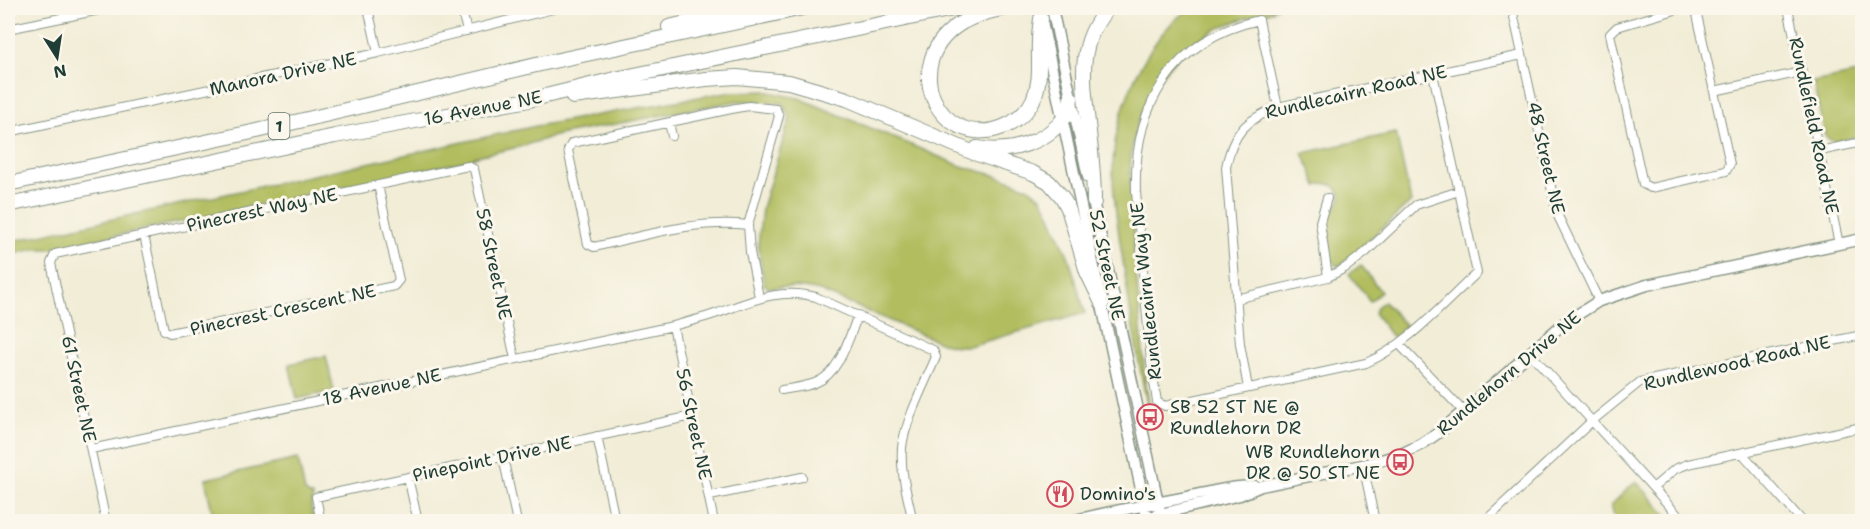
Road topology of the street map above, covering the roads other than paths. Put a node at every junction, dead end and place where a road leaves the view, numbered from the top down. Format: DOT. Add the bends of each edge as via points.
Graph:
graph roads {
  1 [pos="109,8"];
  2 [pos="368,8"];
  3 [pos="461,8"];
  4 [pos="557,8"];
  5 [pos="749,8"];
  6 [pos="804,8"];
  7 [pos="958,8"];
  8 [pos="1006,8"];
  9 [pos="1108,8"];
  10 [pos="1512,8"];
  11 [pos="1682,8"];
  12 [pos="1694,8"];
  13 [pos="1788,8"];
  14 [pos="1047,12"];
  15 [pos="8,29"];
  16 [pos="468,31"];
  17 [pos="378,53"];
  18 [pos="1522,55"];
  19 [pos="549,62"];
  20 [pos="1802,72"];
  21 [pos="1433,74"];
  22 [pos="1714,91"];
  23 [pos="1071,98"];
  24 [pos="529,99"];
  25 [pos="1278,107"];
  26 [pos="1063,119"];
  27 [pos="669,123"];
  28 [pos="8,132"];
  29 [pos="672,136"];
  30 [pos="1863,142"];
  31 [pos="951,143"];
  32 [pos="1820,151"];
  33 [pos="474,169"];
  34 [pos="8,184"];
  35 [pos="378,185"];
  36 [pos="1459,191"];
  37 [pos="1327,198"];
  38 [pos="1094,202"];
  39 [pos="8,205"];
  40 [pos="748,225"];
  41 [pos="144,235"];
  42 [pos="1863,239"];
  43 [pos="1839,244"];
  44 [pos="52,257"];
  45 [pos="1328,277"];
  46 [pos="759,297"];
  47 [pos="1236,299"];
  48 [pos="1599,302"];
  49 [pos="1102,303"];
  50 [pos="858,315"];
  51 [pos="673,326"];
  52 [pos="1863,335"];
  53 [pos="1399,344"];
  54 [pos="1530,353"];
  55 [pos="515,359"];
  56 [pos="1248,388"];
  57 [pos="782,390"];
  58 [pos="1463,411"];
  59 [pos="692,416"];
  60 [pos="1591,422"];
  61 [pos="1863,427"];
  62 [pos="597,436"];
  63 [pos="91,449"];
  64 [pos="1742,453"];
  65 [pos="503,456"];
  66 [pos="1363,464"];
  67 [pos="408,477"];
  68 [pos="802,477"];
  69 [pos="1262,486"];
  70 [pos="1653,488"];
  71 [pos="710,496"];
  72 [pos="1158,501"];
  73 [pos="1144,504"];
  74 [pos="614,515"];
  75 [pos="1161,518"];
  76 [pos="1148,519"];
  77 [pos="1863,519"];
  78 [pos="106,522"];
  79 [pos="321,522"];
  80 [pos="418,522"];
  81 [pos="517,522"];
  82 [pos="714,522"];
  83 [pos="913,522"];
  84 [pos="1067,522"];
  85 [pos="1127,522"];
  86 [pos="1375,522"];
  87 [pos="1484,522"];
  88 [pos="1684,522"];
  89 [pos="1803,522"];
  90 [pos="1852,522"];
  1 -- 15 [label="street"];
  2 -- 17 [label="street"];
  3 -- 16 [label="street"];
  4 -- 16 [label="street, Manora Drive NE"];
  5 -- 19 [label="highway" via="583,47"];
  6 -- 19 [label="highway, 16 Avenue NE / 1"];
  7 -- 24 [label="highway, 16 Avenue NE / 1"];
  8 -- 14 [label="highway" via="962,23 940,41 930,59 928,79 932,97 948,118 964,127 1001,128 1018,118 1031,103 1038,86"];
  9 -- 38 [label="highway" via="1092,30 1084,62"];
  10 -- 18 [label="street, 48 Street NE"];
  11 -- 22 [label="street" via="1617,27 1610,34 1643,184 1651,188 1725,171 1730,164"];
  12 -- 22 [label="street"];
  13 -- 20 [label="street, Rundlefield Road NE"];
  14 -- 23 [label="main road, 52 Street NE"];
  14 -- 26 [label="main road, 52 Street NE"];
  16 -- 17 [label="street, Manora Drive NE"];
  17 -- 28 [label="street, Manora Drive NE"];
  18 -- 21 [label="street, Rundlecairn Road NE"];
  18 -- 48 [label="street, 48 Street NE" via="1557,214"];
  19 -- 34 [label="highway, 16 Avenue NE / 1" via="257,131"];
  20 -- 22 [label="street"];
  20 -- 32 [label="street, Rundlefield Road NE"];
  21 -- 25 [label="street, Rundlecairn Road NE"];
  21 -- 36 [label="street, Rundlecairn Way NE"];
  23 -- 26 [label="highway"];
  23 -- 38 [label="main road, 52 Street NE"];
  24 -- 31 [label="highway" via="548,100 714,78 763,78 837,95"];
  24 -- 39 [label="highway, 16 Avenue NE / 1"];
  25 -- 47 [label="street, Rundlecairn Road NE" via="1256,115 1230,147 1226,167"];
  25 -- 56 [label="street, Rundlecairn Way NE" via="1259,20 1238,25 1210,37 1165,79 1148,106 1135,166 1157,402 1165,406"];
  26 -- 31 [label="highway" via="1046,135 1022,146 990,150"];
  26 -- 49 [label="main road, 52 Street NE"];
  27 -- 29 [label="street"];
  27 -- 40 [label="street" via="749,106 776,109 780,116"];
  27 -- 40 [label="street" via="569,145 588,244 594,247 701,224"];
  30 -- 32 [label="street"];
  31 -- 49 [label="highway" via="1033,173 1056,189 1068,208 1087,272"];
  32 -- 43 [label="street, Rundlefield Road NE"];
  33 -- 35 [label="street, Pinecrest Way NE" via="468,166"];
  33 -- 55 [label="street, 58 Street NE"];
  35 -- 41 [label="street, Pinecrest Way NE"];
  35 -- 41 [label="street, Pinecrest Crescent NE" via="399,280 394,286 170,333 164,330"];
  36 -- 45 [label="street" via="1416,205 1365,253"];
  36 -- 53 [label="street, Rundlecairn Way NE" via="1477,273"];
  37 -- 45 [label="street" via="1320,222"];
  38 -- 72 [label="main road, 52 Street NE"];
  40 -- 46 [label="street"];
  41 -- 44 [label="street, Pinecrest Way NE"];
  42 -- 43 [label="main road, Rundlehorn Drive NE"];
  43 -- 48 [label="main road, Rundlehorn Drive NE" via="1647,285"];
  44 -- 63 [label="street, 61 Street NE"];
  45 -- 47 [label="street"];
  46 -- 50 [label="street, 18 Avenue NE" via="802,293"];
  46 -- 51 [label="street, 18 Avenue NE"];
  47 -- 56 [label="street, Rundlecairn Road NE"];
  48 -- 54 [label="main road, Rundlehorn Drive NE" via="1564,323"];
  49 -- 73 [label="main road, 52 Street NE"];
  50 -- 57 [label="street" via="828,375 816,383"];
  50 -- 83 [label="street, 18 Avenue NE" via="933,350 936,357 904,433 902,469"];
  51 -- 55 [label="street, 18 Avenue NE"];
  51 -- 59 [label="street, 56 Street NE"];
  52 -- 60 [label="street, Rundlewood Road NE" via="1640,382"];
  53 -- 56 [label="street, Rundlecairn Way NE" via="1366,363"];
  53 -- 58 [label="street"];
  54 -- 58 [label="main road, Rundlehorn Drive NE"];
  54 -- 60 [label="street"];
  55 -- 63 [label="street, 18 Avenue NE"];
  58 -- 66 [label="main road, Rundlehorn Drive NE" via="1422,444"];
  59 -- 62 [label="street, Pinepoint Drive NE"];
  59 -- 71 [label="street, 56 Street NE"];
  60 -- 70 [label="street"];
  60 -- 87 [label="street, Rundlewood Road NE"];
  61 -- 64 [label="street"];
  62 -- 65 [label="street, Pinepoint Drive NE"];
  62 -- 74 [label="street"];
  63 -- 78 [label="street, 61 Street NE"];
  64 -- 70 [label="street" via="1675,469"];
  64 -- 89 [label="street"];
  65 -- 67 [label="street, Pinepoint Drive NE"];
  65 -- 81 [label="street"];
  66 -- 69 [label="main road, Rundlehorn Drive NE"];
  66 -- 86 [label="street"];
  67 -- 79 [label="street, Pinepoint Drive NE" via="316,497"];
  67 -- 80 [label="street"];
  68 -- 71 [label="street"];
  69 -- 72 [label="main road, Rundlehorn Drive NE" via="1238,486"];
  69 -- 75 [label="main road, Rundlehorn Drive NE"];
  70 -- 88 [label="street"];
  71 -- 82 [label="street, 56 Street NE"];
  72 -- 73 [label="main road, Rundlehorn Drive NE"];
  72 -- 75 [label="main road, 52 Street NE"];
  73 -- 76 [label="main road, 52 Street NE"];
  73 -- 84 [label="main road, Rundlehorn Drive NE"];
  75 -- 76 [label="main road, Rundlehorn Drive NE"];
  76 -- 85 [label="main road, Rundlehorn Drive NE"];
  77 -- 90 [label="street"];
}
